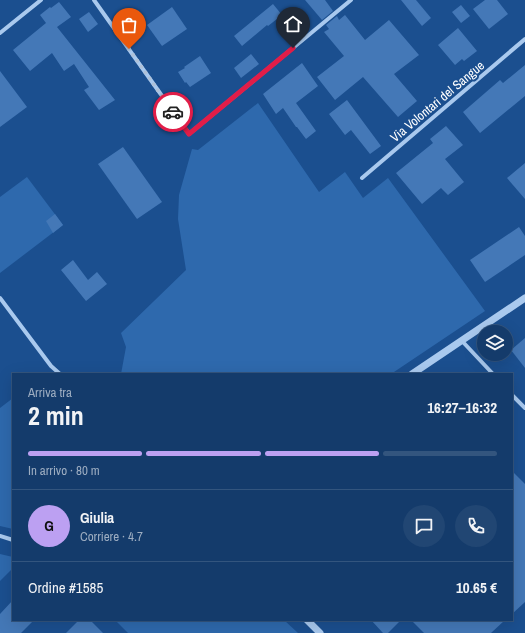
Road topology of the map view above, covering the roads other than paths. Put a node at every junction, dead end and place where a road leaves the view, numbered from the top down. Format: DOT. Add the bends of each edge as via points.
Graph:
graph roads {
  1 [pos="42,0"];
  2 [pos="94,0"];
  3 [pos="351,0"];
  4 [pos="0,33"];
  5 [pos="525,39"];
  6 [pos="362,178"];
  7 [pos="0,298"];
  8 [pos="525,298"];
  9 [pos="462,341"];
  10 [pos="59,373"];
  11 [pos="414,373"];
  12 [pos="492,373"];
  13 [pos="513,396"];
  14 [pos="525,408"];
  15 [pos="0,536"];
  16 [pos="12,540"];
  17 [pos="308,621"];
  18 [pos="320,633"];
  1 -- 4 [label="street"];
  2 -- 3 [label="street" via="189,134"];
  5 -- 6 [label="street, Via Volontari del Sangue"];
  7 -- 10 [label="street"];
  8 -- 9 [label="street"];
  9 -- 11 [label="street"];
  9 -- 12 [label="street"];
  13 -- 14 [label="street"];
  15 -- 16 [label="street"];
  17 -- 18 [label="street"];
}
